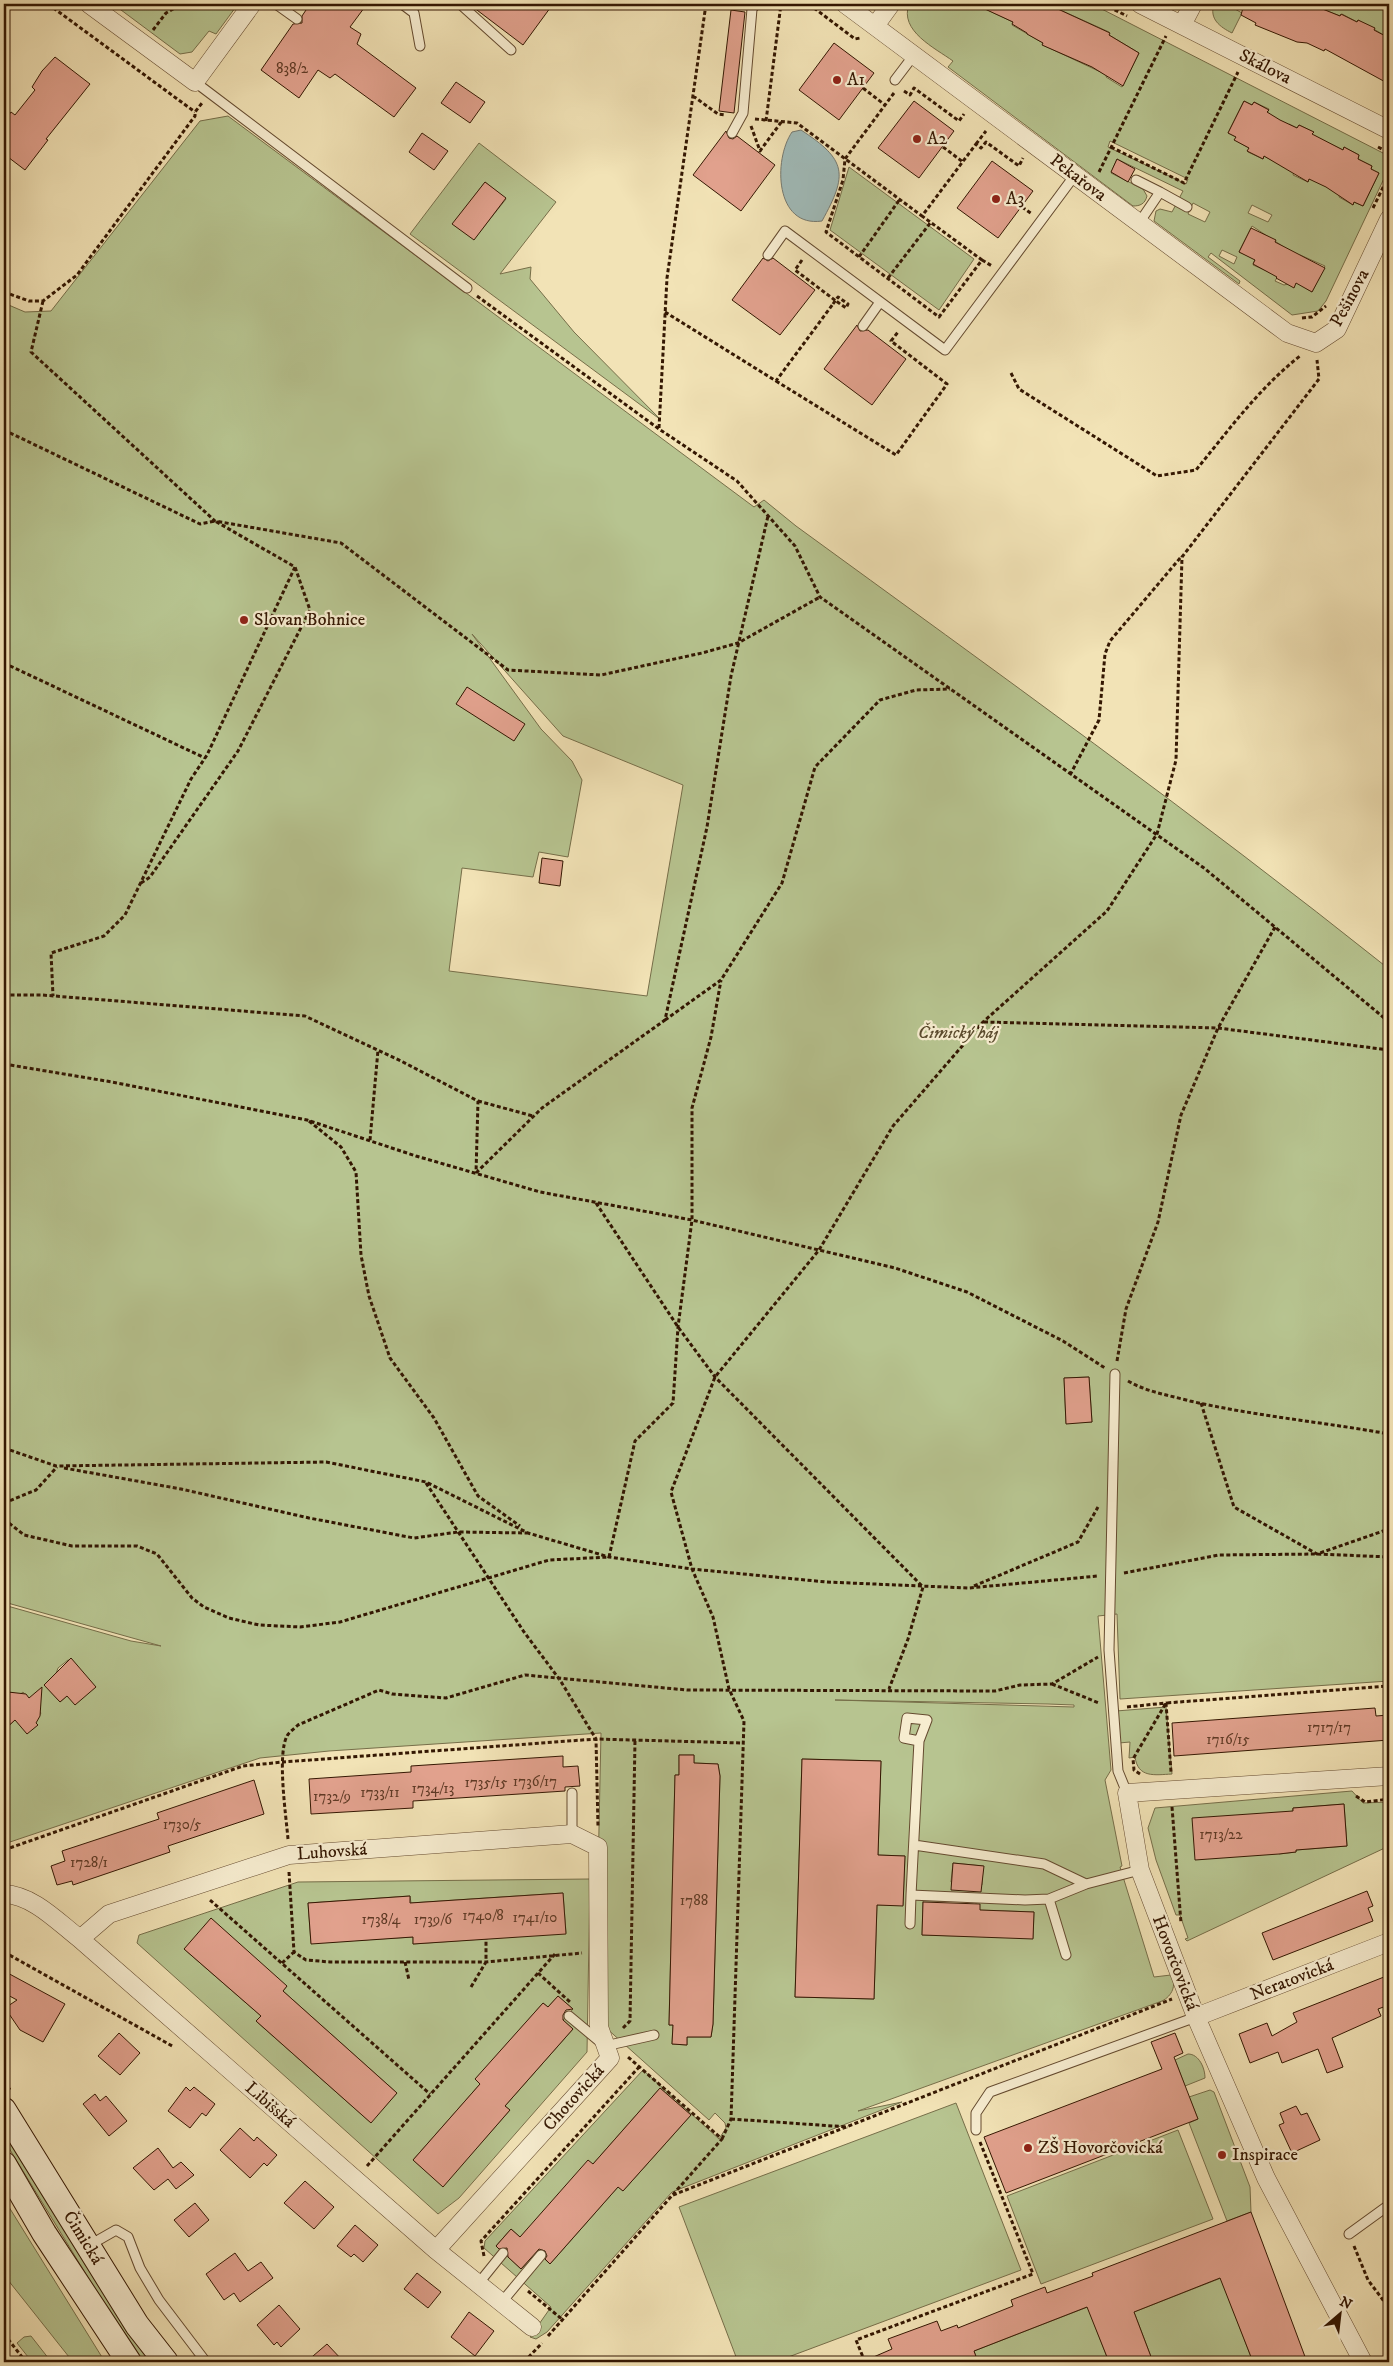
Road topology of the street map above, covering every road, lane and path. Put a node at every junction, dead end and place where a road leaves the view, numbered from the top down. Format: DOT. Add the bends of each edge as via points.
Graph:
graph roads {
  1 [pos="48,4"];
  2 [pos="89,4"];
  3 [pos="182,4"];
  4 [pos="252,4"];
  5 [pos="276,4"];
  6 [pos="402,4"];
  7 [pos="460,4"];
  8 [pos="706,4"];
  9 [pos="756,4"];
  10 [pos="780,4"];
  11 [pos="845,4"];
  12 [pos="891,4"];
  13 [pos="1140,4"];
  14 [pos="1193,4"];
  15 [pos="297,19"];
  16 [pos="1178,23"];
  17 [pos="875,26"];
  18 [pos="149,35"];
  19 [pos="420,46"];
  20 [pos="511,50"];
  21 [pos="914,55"];
  22 [pos="1247,58"];
  23 [pos="895,80"];
  24 [pos="195,82"];
  25 [pos="863,88"];
  26 [pos="693,96"];
  27 [pos="203,101"];
  28 [pos="885,105"];
  29 [pos="195,112"];
  30 [pos="964,114"];
  31 [pos="741,117"];
  32 [pos="766,120"];
  33 [pos="782,121"];
  34 [pos="1389,130"];
  35 [pos="986,131"];
  36 [pos="732,133"];
  37 [pos="976,144"];
  38 [pos="942,147"];
  39 [pos="1111,147"];
  40 [pos="1026,154"];
  41 [pos="845,159"];
  42 [pos="963,162"];
  43 [pos="1098,172"];
  44 [pos="1075,175"];
  45 [pos="1136,180"];
  46 [pos="1160,192"];
  47 [pos="900,199"];
  48 [pos="1022,207"];
  49 [pos="1187,207"];
  50 [pos="1032,214"];
  51 [pos="922,216"];
  52 [pos="1389,219"];
  53 [pos="931,222"];
  54 [pos="1140,223"];
  55 [pos="810,250"];
  56 [pos="768,255"];
  57 [pos="860,257"];
  58 [pos="888,278"];
  59 [pos="467,288"];
  60 [pos="4,292"];
  61 [pos="43,301"];
  62 [pos="880,302"];
  63 [pos="920,303"];
  64 [pos="665,311"];
  65 [pos="906,322"];
  66 [pos="863,326"];
  67 [pos="1316,343"];
  68 [pos="1011,373"];
  69 [pos="776,381"];
  70 [pos="659,429"];
  71 [pos="4,430"];
  72 [pos="768,516"];
  73 [pos="215,521"];
  74 [pos="1182,557"];
  75 [pos="294,567"];
  76 [pos="820,597"];
  77 [pos="738,643"];
  78 [pos="4,663"];
  79 [pos="951,689"];
  80 [pos="205,758"];
  81 [pos="1070,775"];
  82 [pos="1156,834"];
  83 [pos="141,883"];
  84 [pos="1275,927"];
  85 [pos="721,980"];
  86 [pos="4,995"];
  87 [pos="52,996"];
  88 [pos="665,1020"];
  89 [pos="983,1022"];
  90 [pos="1389,1022"];
  91 [pos="1218,1028"];
  92 [pos="378,1050"];
  93 [pos="1389,1050"];
  94 [pos="4,1064"];
  95 [pos="478,1101"];
  96 [pos="534,1116"];
  97 [pos="308,1120"];
  98 [pos="370,1140"];
  99 [pos="476,1173"];
  100 [pos="596,1204"];
  101 [pos="692,1220"];
  102 [pos="819,1250"];
  103 [pos="678,1327"];
  104 [pos="1115,1374"];
  105 [pos="715,1377"];
  106 [pos="1201,1403"];
  107 [pos="1389,1434"];
  108 [pos="4,1448"];
  109 [pos="56,1466"];
  110 [pos="426,1482"];
  111 [pos="1111,1484"];
  112 [pos="4,1503"];
  113 [pos="4,1519"];
  114 [pos="1389,1529"];
  115 [pos="458,1532"];
  116 [pos="528,1533"];
  117 [pos="1317,1554"];
  118 [pos="609,1557"];
  119 [pos="1389,1557"];
  120 [pos="692,1569"];
  121 [pos="1111,1575"];
  122 [pos="489,1579"];
  123 [pos="923,1586"];
  124 [pos="969,1588"];
  125 [pos="1109,1650"];
  126 [pos="560,1680"];
  127 [pos="1052,1684"];
  128 [pos="1389,1686"];
  129 [pos="730,1689"];
  130 [pos="889,1689"];
  131 [pos="1166,1703"];
  132 [pos="1114,1709"];
  133 [pos="596,1739"];
  134 [pos="634,1740"];
  135 [pos="919,1741"];
  136 [pos="743,1743"];
  137 [pos="283,1762"];
  138 [pos="1143,1776"];
  139 [pos="1389,1776"];
  140 [pos="1172,1789"];
  141 [pos="572,1793"];
  142 [pos="1127,1793"];
  143 [pos="572,1834"];
  144 [pos="914,1845"];
  145 [pos="598,1847"];
  146 [pos="4,1850"];
  147 [pos="289,1855"];
  148 [pos="1140,1870"];
  149 [pos="1086,1884"];
  150 [pos="195,1886"];
  151 [pos="4,1894"];
  152 [pos="911,1895"];
  153 [pos="1050,1899"];
  154 [pos="910,1924"];
  155 [pos="1177,1924"];
  156 [pos="80,1939"];
  157 [pos="486,1939"];
  158 [pos="1389,1942"];
  159 [pos="294,1952"];
  160 [pos="598,1952"];
  161 [pos="555,1954"];
  162 [pos="1066,1955"];
  163 [pos="404,1962"];
  164 [pos="486,1962"];
  165 [pos="282,1963"];
  166 [pos="538,1973"];
  167 [pos="409,1980"];
  168 [pos="471,1987"];
  169 [pos="558,1991"];
  170 [pos="1186,1993"];
  171 [pos="569,2016"];
  172 [pos="1196,2017"];
  173 [pos="654,2035"];
  174 [pos="610,2049"];
  175 [pos="630,2056"];
  176 [pos="640,2066"];
  177 [pos="430,2094"];
  178 [pos="4,2110"];
  179 [pos="731,2119"];
  180 [pos="851,2127"];
  181 [pos="976,2130"];
  182 [pos="722,2139"];
  183 [pos="4,2164"];
  184 [pos="355,2179"];
  185 [pos="673,2195"];
  186 [pos="1389,2205"];
  187 [pos="1349,2234"];
  188 [pos="88,2246"];
  189 [pos="436,2250"];
  190 [pos="503,2253"];
  191 [pos="541,2256"];
  192 [pos="494,2264"];
  193 [pos="518,2283"];
  194 [pos="478,2284"];
  195 [pos="500,2303"];
  196 [pos="1389,2308"];
  197 [pos="563,2320"];
  198 [pos="532,2327"];
  199 [pos="4,2334"];
  200 [pos="26,2362"];
  201 [pos="129,2362"];
  202 [pos="166,2362"];
  203 [pos="206,2362"];
  204 [pos="524,2362"];
  205 [pos="865,2362"];
  206 [pos="1363,2362"];
  1 -- 29 [label="path"];
  2 -- 24 [label="street"];
  3 -- 18 [label="path" via="166,13"];
  4 -- 24 [label="street"];
  5 -- 15 [label="lane"];
  6 -- 19 [label="lane" via="414,13"];
  7 -- 20 [label="lane"];
  8 -- 64 [label="path"];
  9 -- 31 [label="lane" via="752,9"];
  10 -- 32 [label="path"];
  11 -- 17 [label="street, Pekařova"];
  12 -- 17 [label="street"];
  13 -- 16 [label="street, Skálova"];
  14 -- 16 [label="street"];
  16 -- 22 [label="street, Skálova"];
  16 -- 39 [label="path"];
  17 -- 21 [label="street, Pekařova"];
  21 -- 23 [label="lane"];
  21 -- 44 [label="street, Pekařova"];
  22 -- 34 [label="street, Skálova"];
  22 -- 39 [label="path" via="1184,183"];
  24 -- 59 [label="lane"];
  25 -- 28 [label="path"];
  26 -- 31 [label="path" via="718,114"];
  27 -- 29 [label="path"];
  28 -- 30 [label="path" via="898,87 910,95 914,88 958,121"];
  28 -- 41 [label="path"];
  29 -- 61 [label="path" via="77,275"];
  31 -- 36 [label="lane"];
  32 -- 33 [label="path"];
  32 -- 33 [label="path" via="749,119 760,151"];
  33 -- 41 [label="path" via="797,123"];
  35 -- 37 [label="path"];
  37 -- 40 [label="path" via="981,148 986,142 1019,166"];
  37 -- 42 [label="path"];
  38 -- 42 [label="path"];
  39 -- 43 [label="path"];
  41 -- 47 [label="path"];
  41 -- 57 [label="path" via="844,180 826,232"];
  42 -- 51 [label="path"];
  44 -- 54 [label="street, Pekařova"];
  44 -- 65 [label="lane" via="945,350"];
  45 -- 46 [label="lane"];
  46 -- 49 [label="lane"];
  46 -- 54 [label="lane"];
  47 -- 51 [label="path"];
  47 -- 57 [label="path"];
  48 -- 50 [label="path"];
  51 -- 53 [label="path"];
  52 -- 67 [label="street, Pešinova" via="1337,329"];
  53 -- 58 [label="path"];
  53 -- 63 [label="path" via="982,260 939,317"];
  54 -- 67 [label="street, Pekařova" via="1287,333"];
  55 -- 56 [label="lane" via="785,231"];
  55 -- 62 [label="lane"];
  55 -- 69 [label="path" via="795,270 835,302"];
  57 -- 58 [label="path"];
  58 -- 63 [label="path"];
  59 -- 70 [label="path"];
  60 -- 61 [label="path" via="29,301"];
  61 -- 73 [label="path" via="31,352"];
  62 -- 65 [label="lane"];
  62 -- 66 [label="lane"];
  63 -- 65 [label="path"];
  64 -- 69 [label="path"];
  64 -- 70 [label="path"];
  65 -- 69 [label="path" via="891,341 947,384 896,455"];
  67 -- 68 [label="path" via="1287,366 1196,470 1157,476 1019,390"];
  67 -- 74 [label="path" via="1319,379"];
  70 -- 72 [label="path" via="738,481"];
  71 -- 73 [label="path" via="200,524"];
  72 -- 76 [label="path" via="795,546"];
  72 -- 77 [label="path"];
  73 -- 75 [label="path"];
  73 -- 77 [label="path" via="341,543 508,670 601,675"];
  74 -- 81 [label="path" via="1110,641 1105,654 1099,720"];
  74 -- 82 [label="path" via="1176,760"];
  75 -- 80 [label="path"];
  75 -- 83 [label="path" via="310,610 238,752 150,877"];
  76 -- 77 [label="path"];
  76 -- 79 [label="path"];
  77 -- 88 [label="path" via="707,828"];
  78 -- 80 [label="path"];
  79 -- 81 [label="path"];
  79 -- 85 [label="path" via="916,690 880,700 815,767 782,883"];
  80 -- 83 [label="path" via="191,779"];
  81 -- 82 [label="path"];
  82 -- 84 [label="path" via="1204,868"];
  82 -- 89 [label="path" via="1107,911"];
  83 -- 87 [label="path" via="125,915 104,936 51,953"];
  84 -- 90 [label="path"];
  84 -- 91 [label="path"];
  85 -- 88 [label="path"];
  85 -- 101 [label="path" via="711,1037 692,1108"];
  86 -- 87 [label="path"];
  87 -- 92 [label="path" via="305,1016"];
  88 -- 96 [label="path"];
  89 -- 91 [label="path"];
  89 -- 102 [label="path" via="893,1126"];
  91 -- 93 [label="path"];
  91 -- 104 [label="path" via="1181,1115 1158,1222 1126,1309"];
  92 -- 95 [label="path"];
  92 -- 98 [label="path"];
  94 -- 97 [label="path"];
  95 -- 96 [label="path"];
  95 -- 99 [label="path"];
  96 -- 99 [label="path"];
  97 -- 98 [label="path"];
  97 -- 116 [label="path" via="341,1147 356,1172 361,1256 369,1296 390,1358 434,1418 478,1496"];
  98 -- 99 [label="path"];
  99 -- 100 [label="path"];
  100 -- 101 [label="path"];
  100 -- 103 [label="path"];
  101 -- 102 [label="path"];
  101 -- 103 [label="path"];
  102 -- 104 [label="path" via="895,1268 967,1292 1063,1340"];
  102 -- 105 [label="path"];
  103 -- 105 [label="path"];
  103 -- 118 [label="path" via="673,1403 635,1441"];
  104 -- 106 [label="path" via="1142,1389"];
  104 -- 111 [label="lane"];
  105 -- 120 [label="path" via="671,1492"];
  105 -- 123 [label="path"];
  106 -- 107 [label="path"];
  106 -- 117 [label="path" via="1234,1507"];
  108 -- 109 [label="path"];
  109 -- 110 [label="path" via="326,1462"];
  109 -- 112 [label="path" via="36,1490"];
  109 -- 115 [label="path" via="414,1538"];
  110 -- 115 [label="path"];
  110 -- 116 [label="path"];
  111 -- 121 [label="lane"];
  111 -- 124 [label="path" via="1078,1542"];
  113 -- 122 [label="path" via="24,1535 72,1546 137,1546 157,1554 192,1598 204,1607 229,1618 259,1625 300,1627 340,1622"];
  114 -- 117 [label="path"];
  115 -- 116 [label="path"];
  115 -- 122 [label="path"];
  116 -- 118 [label="path"];
  117 -- 119 [label="path"];
  117 -- 121 [label="path" via="1219,1555"];
  118 -- 120 [label="path"];
  118 -- 122 [label="path" via="549,1560"];
  120 -- 123 [label="path" via="826,1582"];
  120 -- 129 [label="path" via="713,1617"];
  121 -- 124 [label="path"];
  121 -- 125 [label="lane"];
  122 -- 126 [label="path"];
  123 -- 124 [label="path"];
  123 -- 130 [label="path"];
  125 -- 127 [label="path"];
  125 -- 132 [label="lane"];
  126 -- 129 [label="path" via="688,1690"];
  126 -- 133 [label="path"];
  126 -- 137 [label="path" via="525,1676 446,1698 379,1690 298,1726 287,1735"];
  127 -- 130 [label="path" via="1020,1685 995,1691"];
  127 -- 132 [label="path"];
  128 -- 131 [label="path"];
  129 -- 130 [label="path"];
  129 -- 136 [label="path" via="744,1721"];
  131 -- 132 [label="path"];
  131 -- 138 [label="path" via="1133,1759 1134,1770"];
  131 -- 140 [label="path"];
  132 -- 142 [label="lane" via="1118,1771"];
  133 -- 134 [label="path"];
  133 -- 137 [label="path"];
  133 -- 145 [label="path"];
  134 -- 136 [label="path"];
  134 -- 174 [label="path" via="630,2021 612,2039"];
  135 -- 144 [label="lane"];
  136 -- 179 [label="path"];
  137 -- 146 [label="path" via="243,1766"];
  137 -- 147 [label="path"];
  139 -- 140 [label="street"];
  140 -- 142 [label="street"];
  140 -- 155 [label="path" via="1180,1930"];
  141 -- 143 [label="lane"];
  142 -- 148 [label="street, Hovorčovická"];
  143 -- 145 [label="street"];
  143 -- 147 [label="street, Luhovská"];
  144 -- 149 [label="lane" via="1044,1864"];
  144 -- 152 [label="lane"];
  145 -- 160 [label="street, Chotovická"];
  147 -- 150 [label="street, Luhovská"];
  147 -- 159 [label="path" via="288,1887"];
  148 -- 149 [label="lane"];
  148 -- 170 [label="street, Hovorčovická"];
  149 -- 153 [label="lane"];
  150 -- 156 [label="street, Luhovská" via="109,1914"];
  150 -- 165 [label="path"];
  151 -- 156 [label="street, Libišská" via="13,1894 35,1904"];
  152 -- 153 [label="lane"];
  152 -- 154 [label="lane"];
  153 -- 162 [label="lane"];
  156 -- 184 [label="street, Libišská"];
  157 -- 164 [label="path"];
  158 -- 172 [label="street, Neratovická"];
  159 -- 163 [label="path" via="306,1960"];
  159 -- 165 [label="path"];
  160 -- 161 [label="path"];
  160 -- 174 [label="street, Chotovická" via="599,2027"];
  161 -- 164 [label="path"];
  161 -- 166 [label="path"];
  163 -- 164 [label="path"];
  163 -- 167 [label="path"];
  164 -- 168 [label="path"];
  165 -- 177 [label="path"];
  166 -- 169 [label="path"];
  166 -- 177 [label="path"];
  170 -- 172 [label="street, Hovorčovická"];
  170 -- 180 [label="path"];
  171 -- 174 [label="lane"];
  172 -- 181 [label="lane" via="990,2092 976,2113"];
  172 -- 206 [label="street, Hovorčovická" via="1266,2178"];
  173 -- 174 [label="lane"];
  174 -- 175 [label="path"];
  174 -- 175 [label="path"];
  174 -- 189 [label="street, Chotovická"];
  175 -- 176 [label="path"];
  176 -- 182 [label="path"];
  176 -- 192 [label="path" via="481,2241 483,2254"];
  177 -- 184 [label="path"];
  178 -- 188 [label="main road, Čimická"];
  179 -- 180 [label="path"];
  179 -- 182 [label="path"];
  180 -- 185 [label="path"];
  181 -- 205 [label="path" via="1033,2274 856,2340"];
  182 -- 185 [label="path"];
  183 -- 201 [label="main road, Čimická" via="44,2233"];
  184 -- 189 [label="street, Libišská"];
  185 -- 197 [label="path"];
  186 -- 187 [label="lane"];
  187 -- 196 [label="path" via="1368,2280"];
  188 -- 202 [label="main road, Čimická" via="137,2325"];
  188 -- 203 [label="lane" via="116,2230 128,2238 140,2268 160,2300"];
  189 -- 194 [label="street, Libišská"];
  190 -- 192 [label="lane"];
  191 -- 193 [label="lane"];
  192 -- 194 [label="lane"];
  193 -- 195 [label="lane"];
  193 -- 197 [label="path"];
  194 -- 195 [label="street, Libišská"];
  195 -- 198 [label="street, Libišská"];
  197 -- 204 [label="path"];
  199 -- 200 [label="path"];
}
